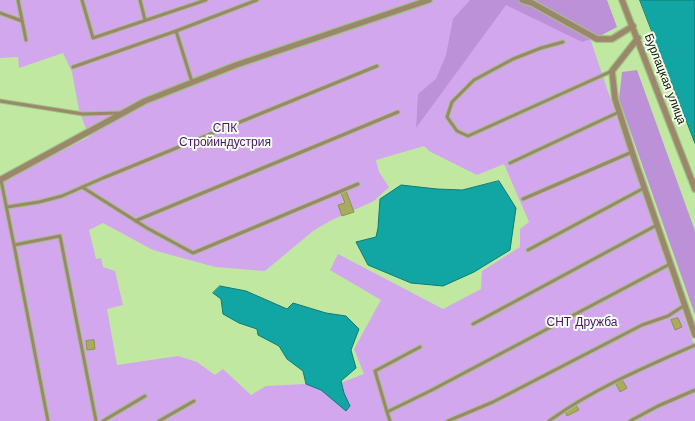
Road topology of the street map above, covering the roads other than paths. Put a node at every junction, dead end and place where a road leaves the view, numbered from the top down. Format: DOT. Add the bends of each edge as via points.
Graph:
graph roads {
  1 [pos="18,0"];
  2 [pos="82,0"];
  3 [pos="140,0"];
  4 [pos="206,0"];
  5 [pos="257,0"];
  6 [pos="429,0"];
  7 [pos="522,0"];
  8 [pos="622,0"];
  9 [pos="193,2"];
  10 [pos="0,14"];
  11 [pos="145,20"];
  12 [pos="22,21"];
  13 [pos="633,26"];
  14 [pos="176,31"];
  15 [pos="638,38"];
  16 [pos="26,40"];
  17 [pos="563,42"];
  18 [pos="376,66"];
  19 [pos="73,67"];
  20 [pos="612,72"];
  21 [pos="192,82"];
  22 [pos="0,101"];
  23 [pos="398,112"];
  24 [pos="619,112"];
  25 [pos="124,113"];
  26 [pos="632,152"];
  27 [pos="510,163"];
  28 [pos="1,180"];
  29 [pos="358,184"];
  30 [pos="82,187"];
  31 [pos="644,188"];
  32 [pos="695,189"];
  33 [pos="523,199"];
  34 [pos="7,207"];
  35 [pos="135,221"];
  36 [pos="657,225"];
  37 [pos="14,246"];
  38 [pos="528,250"];
  39 [pos="670,264"];
  40 [pos="685,305"];
  41 [pos="473,324"];
  42 [pos="695,335"];
  43 [pos="695,345"];
  44 [pos="420,347"];
  45 [pos="695,390"];
  46 [pos="145,396"];
  47 [pos="194,401"];
  48 [pos="387,412"];
  49 [pos="48,421"];
  50 [pos="96,421"];
  51 [pos="103,421"];
  52 [pos="159,421"];
  53 [pos="390,421"];
  54 [pos="448,421"];
  55 [pos="549,421"];
  56 [pos="630,421"];
  1 -- 12 [label="lane"];
  2 -- 11 [label="lane" via="93,38"];
  3 -- 11 [label="lane"];
  4 -- 9 [label="lane"];
  5 -- 14 [label="lane"];
  6 -- 21 [label="street"];
  7 -- 13 [label="street" via="597,39 612,39"];
  8 -- 13 [label="street, Бурлацкая улица"];
  9 -- 11 [label="lane"];
  10 -- 12 [label="lane"];
  12 -- 16 [label="lane"];
  13 -- 15 [label="street, Бурлацкая улица"];
  14 -- 19 [label="lane"];
  14 -- 21 [label="lane"];
  15 -- 20 [label="street"];
  15 -- 32 [label="street, Бурлацкая улица"];
  17 -- 20 [label="lane" via="513,59 474,80 452,102 449,110 447,117 457,131 468,136"];
  18 -- 30 [label="lane"];
  20 -- 24 [label="street"];
  21 -- 25 [label="street" via="145,101"];
  22 -- 25 [label="lane" via="83,114"];
  23 -- 35 [label="lane"];
  24 -- 26 [label="street"];
  24 -- 27 [label="lane"];
  25 -- 28 [label="street"];
  26 -- 31 [label="street"];
  26 -- 33 [label="lane"];
  28 -- 34 [label="lane"];
  29 -- 35 [label="lane" via="193,253"];
  30 -- 34 [label="lane" via="39,202"];
  30 -- 35 [label="lane"];
  31 -- 36 [label="street"];
  31 -- 38 [label="lane"];
  34 -- 37 [label="lane"];
  36 -- 39 [label="street"];
  36 -- 41 [label="lane"];
  37 -- 49 [label="lane"];
  37 -- 50 [label="lane" via="60,236"];
  39 -- 40 [label="street"];
  39 -- 48 [label="lane"];
  40 -- 42 [label="street"];
  40 -- 54 [label="lane" via="668,316 642,325 493,402"];
  43 -- 55 [label="lane" via="585,398"];
  44 -- 48 [label="lane" via="375,371"];
  45 -- 56 [label="lane"];
  46 -- 51 [label="lane"];
  47 -- 52 [label="lane"];
  48 -- 53 [label="lane"];
}
